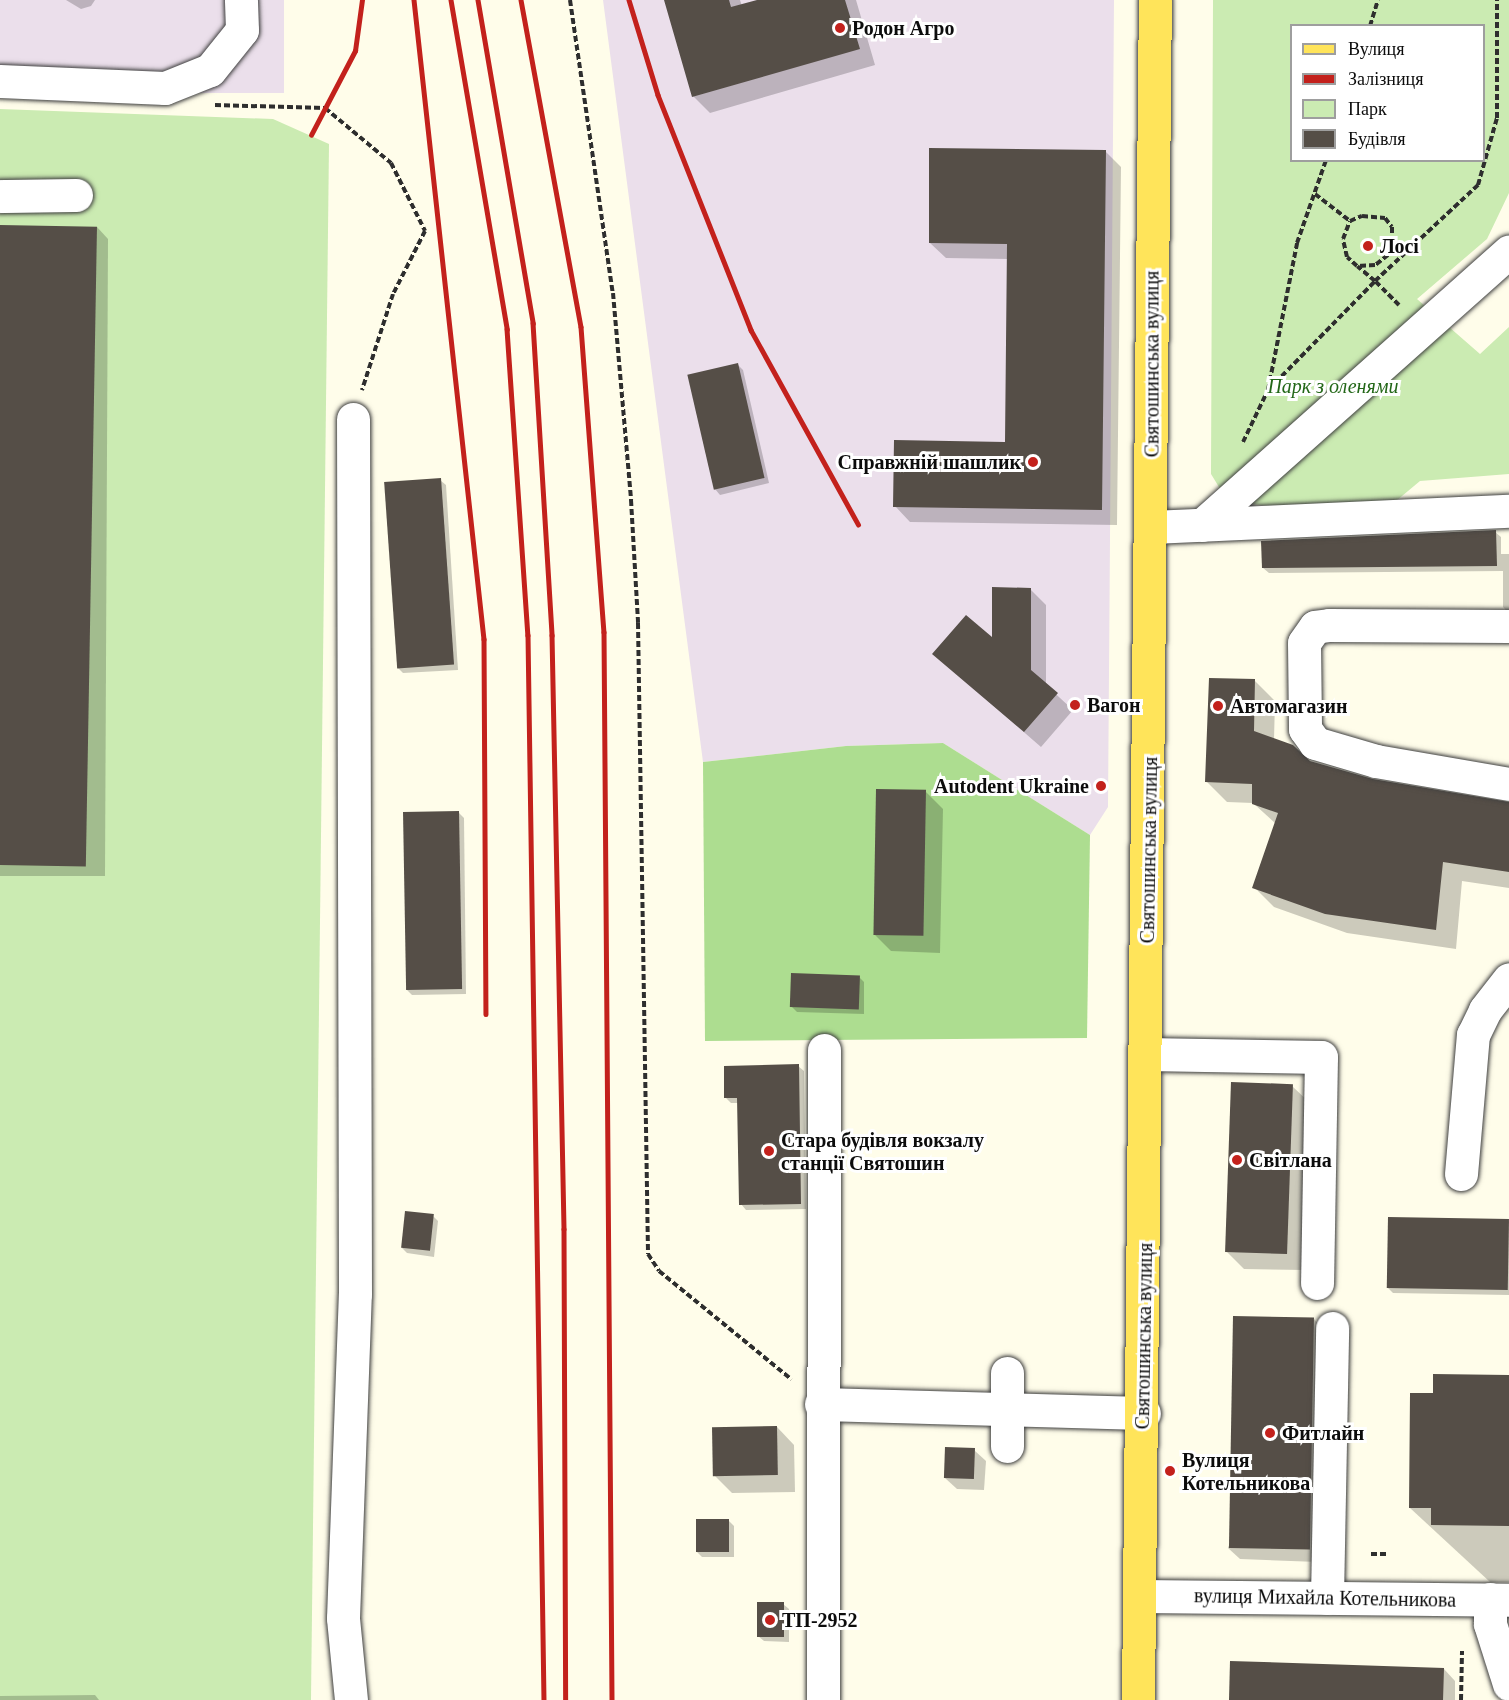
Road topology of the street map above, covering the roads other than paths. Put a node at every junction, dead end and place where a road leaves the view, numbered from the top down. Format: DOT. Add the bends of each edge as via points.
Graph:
graph roads {
  1 [pos="241,0"];
  2 [pos="1155,0"];
  3 [pos="0,81"];
  4 [pos="76,195"];
  5 [pos="0,196"];
  6 [pos="1509,251"];
  7 [pos="353,419"];
  8 [pos="1509,511"];
  9 [pos="1202,525"];
  10 [pos="1152,527"];
  11 [pos="1509,626"];
  12 [pos="1509,784"];
  13 [pos="1509,979"];
  14 [pos="824,1050"];
  15 [pos="1147,1054"];
  16 [pos="1461,1174"];
  17 [pos="1317,1283"];
  18 [pos="1332,1328"];
  19 [pos="1007,1373"];
  20 [pos="821,1404"];
  21 [pos="1006,1410"];
  22 [pos="1144,1413"];
  23 [pos="1007,1446"];
  24 [pos="1140,1596"];
  25 [pos="1327,1598"];
  26 [pos="1500,1599"];
  27 [pos="1509,1684"];
  28 [pos="351,1700"];
  29 [pos="823,1700"];
  30 [pos="1138,1700"];
  1 -- 3 [label="street" via="242,30 210,70 165,88"];
  2 -- 10 [label="main road, Святошинська вулиця"];
  4 -- 5 [label="street"];
  6 -- 9 [label="street"];
  7 -- 28 [label="street" via="355,1294 343,1618"];
  8 -- 9 [label="street"];
  9 -- 10 [label="street"];
  10 -- 15 [label="main road, Святошинська вулиця"];
  11 -- 12 [label="street" via="1329,625 1315,627 1304,643 1305,729 1315,742 1376,761"];
  13 -- 16 [label="street" via="1485,1010 1473,1035"];
  14 -- 20 [label="street"];
  15 -- 17 [label="street" via="1321,1057"];
  15 -- 22 [label="main road, Святошинська вулиця"];
  18 -- 25 [label="street"];
  19 -- 21 [label="street"];
  20 -- 21 [label="street"];
  20 -- 29 [label="street"];
  21 -- 22 [label="street"];
  21 -- 23 [label="street"];
  22 -- 24 [label="main road, Святошинська вулиця"];
  24 -- 25 [label="street, вулиця Михайла Котельникова"];
  24 -- 30 [label="main road, Святошинська вулиця"];
  25 -- 26 [label="street, вулиця Михайла Котельникова"];
  26 -- 27 [label="street" via="1490,1624"];
}
